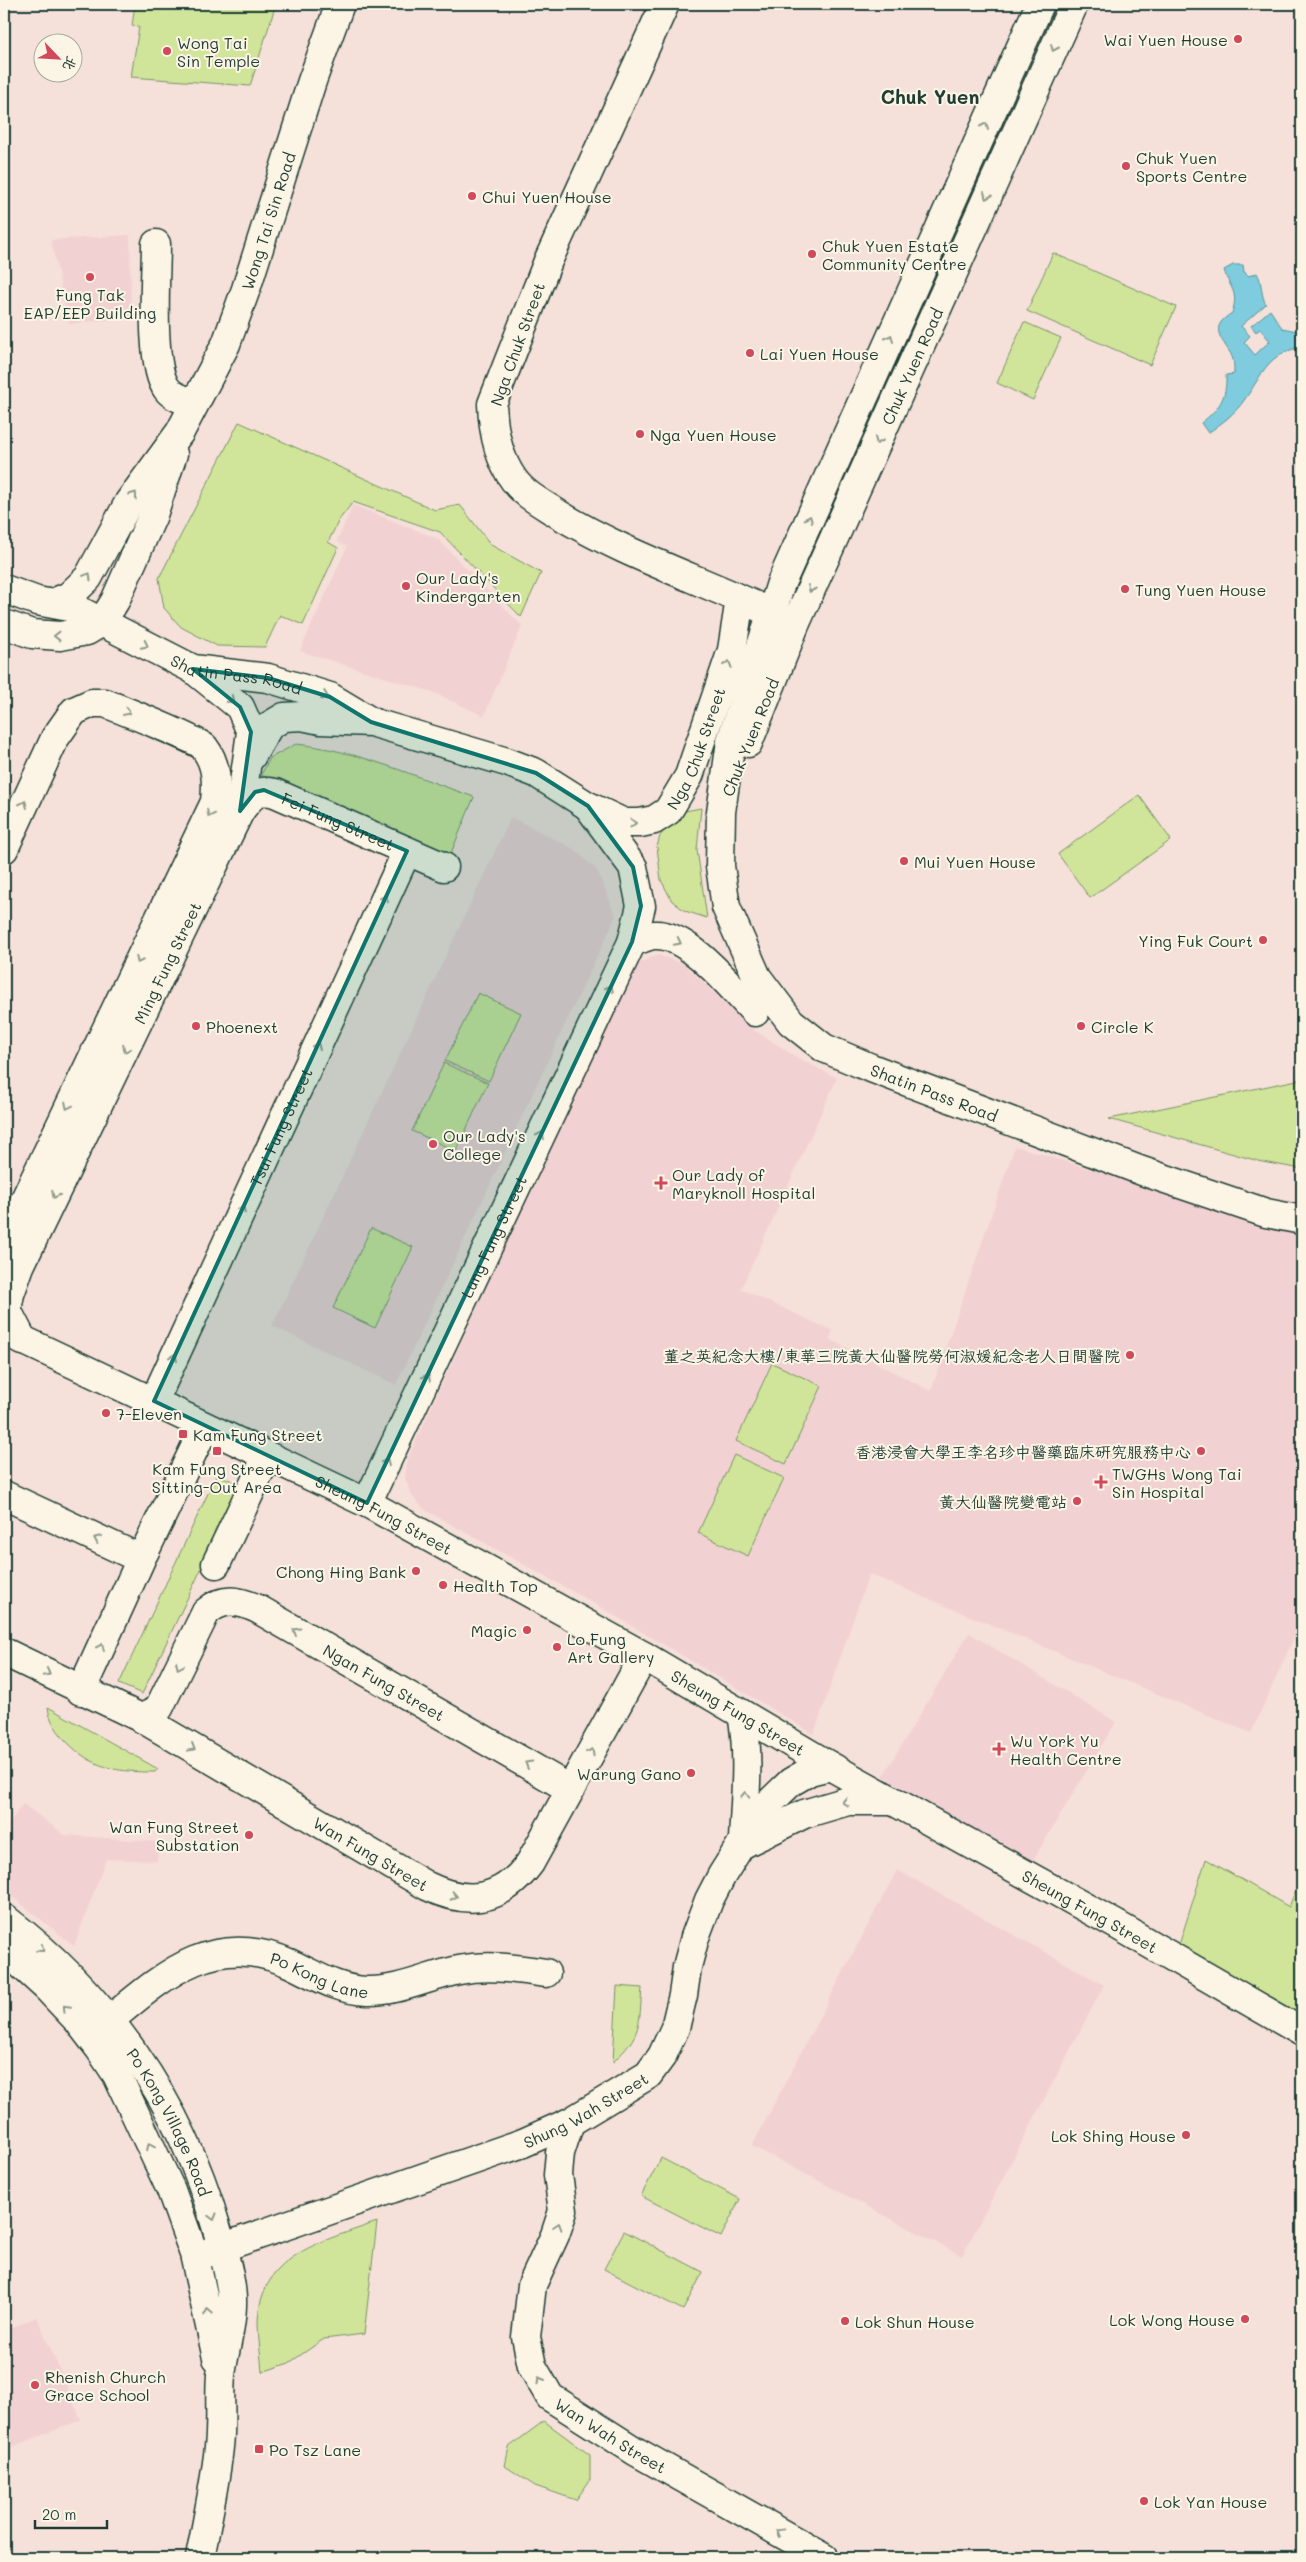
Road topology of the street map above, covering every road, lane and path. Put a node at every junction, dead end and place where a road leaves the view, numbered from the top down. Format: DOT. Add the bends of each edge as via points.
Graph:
graph roads {
  1 [pos="340,4"];
  2 [pos="665,4"];
  3 [pos="1040,4"];
  4 [pos="1074,4"];
  5 [pos="156,244"];
  6 [pos="194,404"];
  7 [pos="180,432"];
  8 [pos="4,589"];
  9 [pos="740,599"];
  10 [pos="53,603"];
  11 [pos="771,612"];
  12 [pos="102,622"];
  13 [pos="4,624"];
  14 [pos="795,625"];
  15 [pos="192,669"];
  16 [pos="371,722"];
  17 [pos="244,769"];
  18 [pos="588,806"];
  19 [pos="240,811"];
  20 [pos="721,812"];
  21 [pos="4,848"];
  22 [pos="407,851"];
  23 [pos="444,867"];
  24 [pos="632,942"];
  25 [pos="755,1012"];
  26 [pos="1302,1220"];
  27 [pos="4,1243"];
  28 [pos="12,1272"];
  29 [pos="13,1336"];
  30 [pos="154,1401"];
  31 [pos="199,1439"];
  32 [pos="261,1469"];
  33 [pos="4,1495"];
  34 [pos="367,1503"];
  35 [pos="143,1556"];
  36 [pos="216,1564"];
  37 [pos="4,1652"];
  38 [pos="644,1656"];
  39 [pos="81,1691"];
  40 [pos="742,1714"];
  41 [pos="143,1719"];
  42 [pos="830,1766"];
  43 [pos="570,1789"];
  44 [pos="894,1801"];
  45 [pos="742,1844"];
  46 [pos="4,1918"];
  47 [pos="4,1949"];
  48 [pos="546,1973"];
  49 [pos="110,2020"];
  50 [pos="1302,2032"];
  51 [pos="570,2122"];
  52 [pos="523,2144"];
  53 [pos="558,2175"];
  54 [pos="222,2248"];
  55 [pos="195,2257"];
  56 [pos="221,2377"];
  57 [pos="822,2557"];
  58 [pos="200,2558"];
  1 -- 6 [label="street, Wong Tai Sin Road" via="226,344"];
  2 -- 9 [label="street, Nga Chuk Street" via="548,260 492,404 493,426 505,464 514,480 531,496 582,528"];
  11 -- 3 [label="street, Chuk Yuen Road, one-way" via="785,571"];
  4 -- 14 [label="street, Chuk Yuen Road, one-way"];
  5 -- 6 [label="street" via="156,359 167,389"];
  6 -- 7 [label="street, Wong Tai Sin Road"];
  10 -- 7 [label="street, Wong Tai Sin Road, one-way" via="69,596 88,578 129,502"];
  7 -- 12 [label="street, Wong Tai Sin Road" via="153,515 115,601"];
  8 -- 10 [label="street, Shatin Pass Road"];
  9 -- 11 [label="street, Nga Chuk Street"];
  18 -- 9 [label="street, Nga Chuk Street, one-way" via="624,823 640,823 654,820 674,804 689,776 718,695 732,650"];
  10 -- 12 [label="street, Shatin Pass Road"];
  11 -- 14 [label="street, Nga Chuk Street"];
  11 -- 20 [label="street, Chuk Yuen Road" via="732,741"];
  12 -- 13 [label="street, one-way" via="87,631 60,636 32,634"];
  12 -- 15 [label="street, Shatin Pass Road, one-way"];
  14 -- 20 [label="street, Chuk Yuen Road"];
  15 -- 16 [label="street, Shatin Pass Road, one-way" via="268,678 330,697"];
  15 -- 17 [label="street, Ming Fung Street, one-way" via="240,707 251,732"];
  16 -- 17 [label="street, Shatin Pass Road" via="284,717 269,726"];
  16 -- 18 [label="street, Shatin Pass Road" via="536,773"];
  17 -- 19 [label="street, Ming Fung Street"];
  18 -- 24 [label="street, Lung Fung Street" via="633,867 641,906"];
  19 -- 22 [label="street, Fei Fung Street" via="255,792 264,790"];
  19 -- 28 [label="street, Ming Fung Street, one-way"];
  20 -- 26 [label="street, Shatin Pass Road" via="720,866 726,907 756,977 791,1022 824,1048 1151,1174 1266,1213"];
  21 -- 27 [label="street, Ming Fung Street, one-way" via="55,738 74,711 92,703 105,703 203,746 214,766 216,802"];
  22 -- 23 [label="street, Fei Fung Street"];
  30 -- 22 [label="street, Tsui Fung Street, one-way"];
  24 -- 25 [label="street, one-way" via="655,935 674,939 697,953"];
  34 -- 24 [label="street, Lung Fung Street, one-way"];
  28 -- 29 [label="street, Ming Fung Street" via="7,1310"];
  29 -- 30 [label="street, Sheung Fung Street"];
  30 -- 34 [label="street, Sheung Fung Street"];
  31 -- 35 [label="street"];
  32 -- 36 [label="street"];
  35 -- 33 [label="street, one-way"];
  34 -- 38 [label="street, Sheung Fung Street"];
  39 -- 35 [label="street, one-way"];
  37 -- 39 [label="street, Wan Fung Street, one-way"];
  38 -- 40 [label="street, Sheung Fung Street"];
  43 -- 38 [label="street, Wan Fung Street, one-way"];
  39 -- 41 [label="street, Wan Fung Street"];
  40 -- 42 [label="street, Sheung Fung Street"];
  45 -- 40 [label="street, one-way" via="747,1769"];
  41 -- 43 [label="street, Wan Fung Street, one-way" via="427,1886 460,1898 502,1890 522,1874"];
  43 -- 41 [label="street, Ngan Fung Street, one-way" via="258,1609 234,1600 214,1605 199,1622 159,1708"];
  42 -- 44 [label="street, Sheung Fung Street"];
  42 -- 45 [label="street, Shung Wah Street" via="810,1771 791,1782 764,1808"];
  44 -- 45 [label="street, one-way" via="848,1801 804,1814"];
  44 -- 50 [label="street, Sheung Fung Street"];
  45 -- 51 [label="street, Shung Wah Street" via="709,1900 695,1937 675,2028 662,2056 648,2075"];
  46 -- 49 [label="street, Po Kong Village Road, one-way" via="49,1955"];
  55 -- 47 [label="street, Po Kong Village Road, one-way" via="171,2190 100,2048 47,1988"];
  48 -- 49 [label="street, Po Kong Lane" via="477,1967 368,1991 330,1983 271,1956 254,1952 223,1953 205,1956 170,1972"];
  49 -- 54 [label="street, Po Kong Village Road, one-way" via="137,2056 176,2122 209,2200"];
  51 -- 52 [label="street, Shung Wah Street"];
  51 -- 53 [label="street, Wan Wah Street" via="560,2153"];
  52 -- 53 [label="street" via="542,2157"];
  52 -- 54 [label="street, Shung Wah Street"];
  57 -- 53 [label="street, Wan Wah Street, one-way" via="635,2451 550,2397 532,2366 526,2336 532,2285 555,2235 562,2211"];
  54 -- 55 [label="street, Shung Wah Street"];
  54 -- 56 [label="street, Po Kong Village Road" via="232,2303"];
  56 -- 55 [label="street, Po Kong Village Road, one-way"];
  56 -- 58 [label="street, Po Kong Village Road" via="219,2445"];
}
